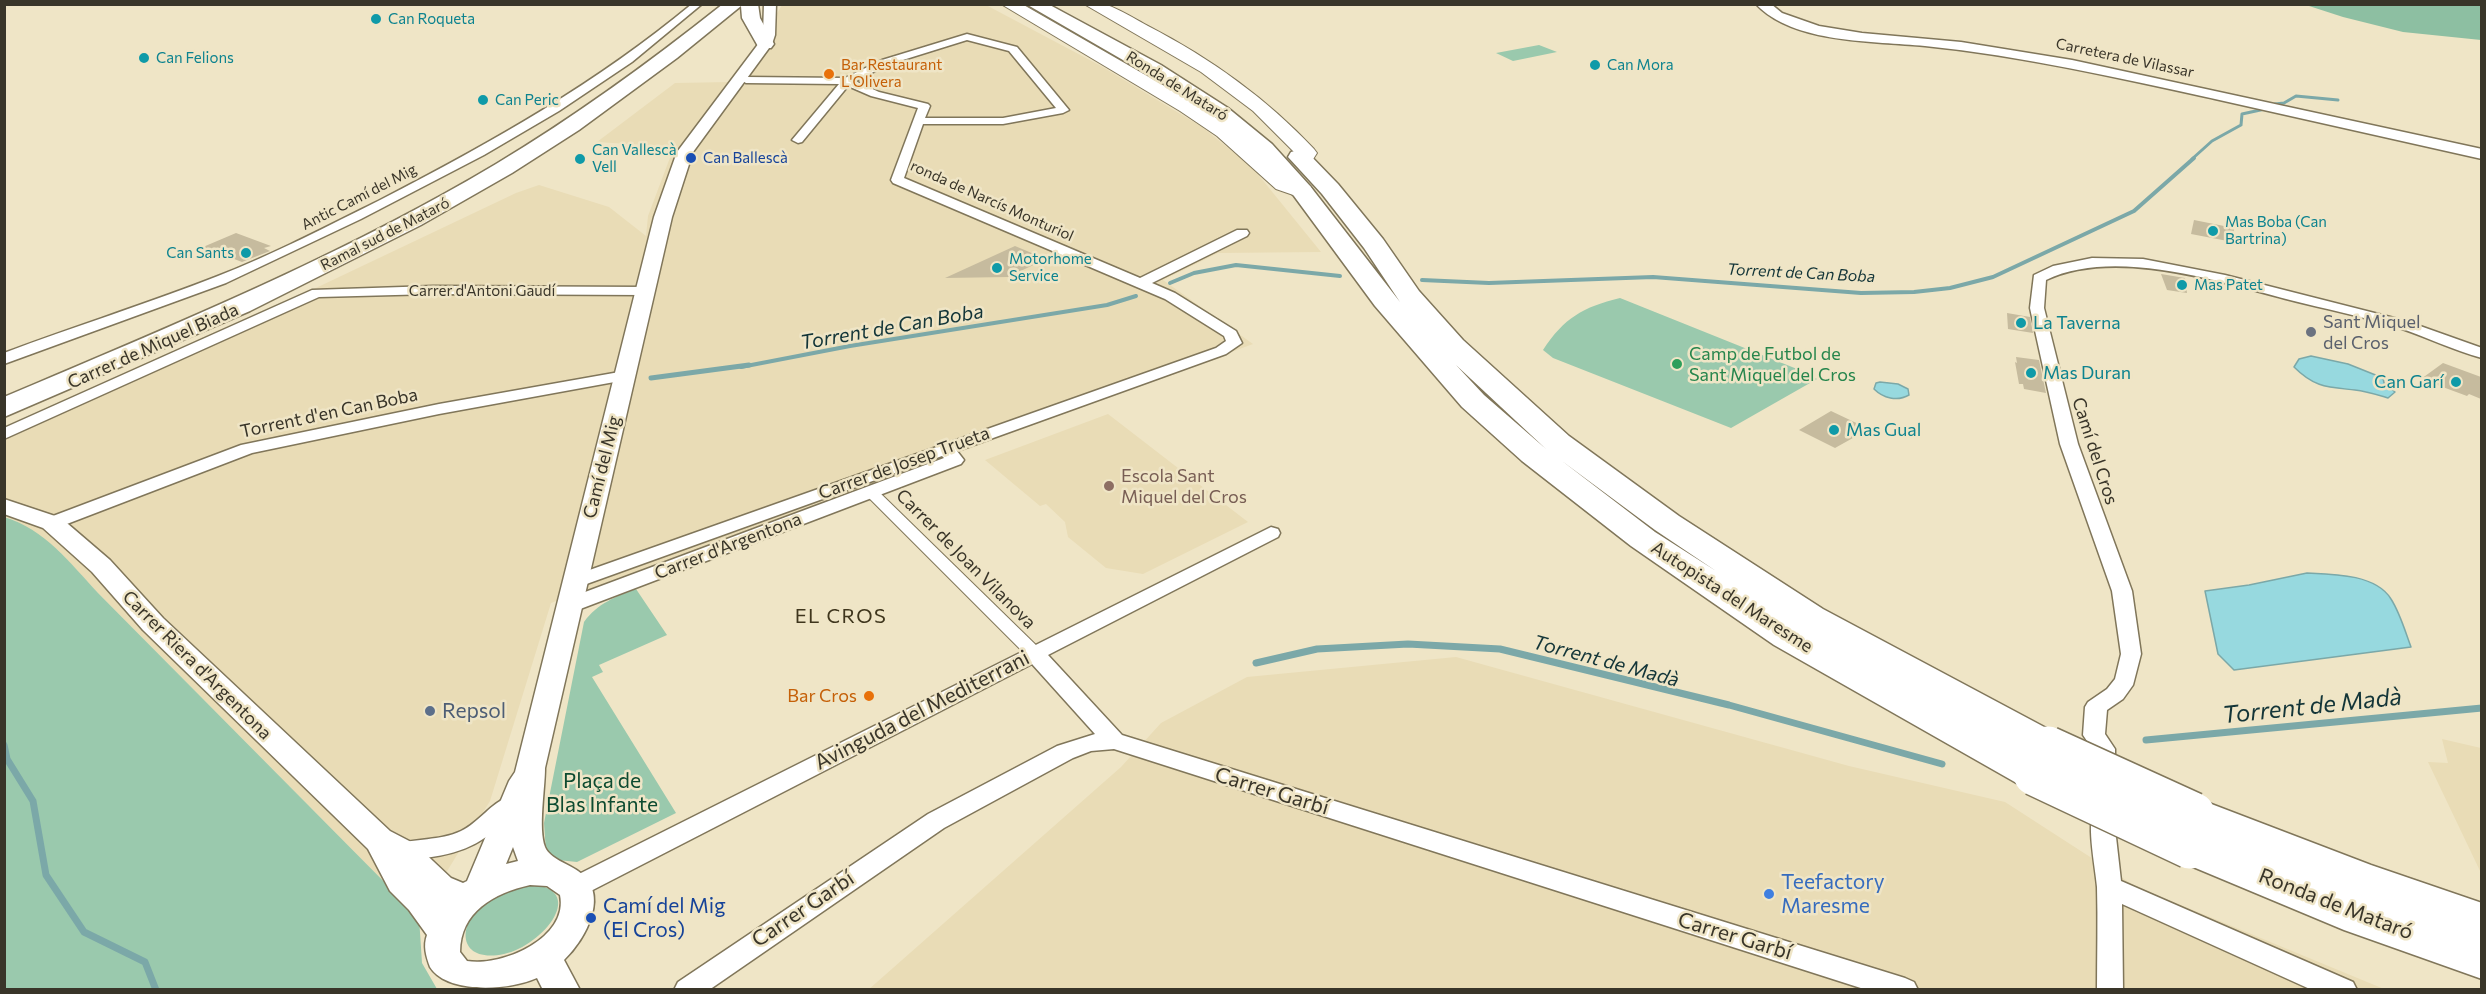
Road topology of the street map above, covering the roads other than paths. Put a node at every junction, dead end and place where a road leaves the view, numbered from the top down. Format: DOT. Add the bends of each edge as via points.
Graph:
graph roads {
  1 [pos="720,4"];
  2 [pos="734,4"];
  3 [pos="749,4"];
  4 [pos="1000,4"];
  5 [pos="1057,4"];
  6 [pos="1092,4"];
  7 [pos="1762,4"];
  8 [pos="698,5"];
  9 [pos="773,6"];
  10 [pos="1022,8"];
  11 [pos="765,44"];
  12 [pos="751,70"];
  13 [pos="847,81"];
  14 [pos="919,121"];
  15 [pos="798,140"];
  16 [pos="2481,154"];
  17 [pos="1303,160"];
  18 [pos="681,168"];
  19 [pos="1242,233"];
  20 [pos="1360,246"];
  21 [pos="1141,284"];
  22 [pos="646,291"];
  23 [pos="317,293"];
  24 [pos="1234,343"];
  25 [pos="2481,353"];
  26 [pos="4,359"];
  27 [pos="625,376"];
  28 [pos="4,396"];
  29 [pos="4,408"];
  30 [pos="4,434"];
  31 [pos="950,454"];
  32 [pos="871,492"];
  33 [pos="4,506"];
  34 [pos="52,523"];
  35 [pos="1272,533"];
  36 [pos="574,582"];
  37 [pos="568,606"];
  38 [pos="1035,653"];
  39 [pos="1114,741"];
  40 [pos="530,768"];
  41 [pos="513,804"];
  42 [pos="2192,831"];
  43 [pos="390,846"];
  44 [pos="563,881"];
  45 [pos="2109,887"];
  46 [pos="474,894"];
  47 [pos="2481,922"];
  48 [pos="443,931"];
  49 [pos="544,956"];
  50 [pos="2481,959"];
  51 [pos="486,983"];
  52 [pos="562,990"];
  53 [pos="687,990"];
  54 [pos="1905,990"];
  55 [pos="2110,990"];
  56 [pos="2344,990"];
  1 -- 28 [label="highway" via="579,109 417,208 240,295"];
  2 -- 29 [label="highway, Ramal sud de Mataró" via="595,110 433,210 249,301"];
  3 -- 11 [label="highway" via="751,18"];
  4 -- 10 [label="highway"];
  5 -- 17 [label="highway, Ronda de Mataró" via="1209,87 1268,129"];
  6 -- 17 [label="highway" via="1183,52 1235,88 1297,142 1307,153"];
  7 -- 16 [label="street, Carretera de Vilassar" via="1785,19 1819,29 2046,58"];
  8 -- 26 [label="street, Antic Camí del Mig" via="660,38 532,125 343,226 222,279"];
  9 -- 11 [label="street, Camí del Mig"];
  9 -- 12 [label="street, Camí del Mig" via="772,44"];
  10 -- 20 [label="highway, Ronda de Mataró" via="1154,69 1221,112 1264,149"];
  11 -- 12 [label="street, Camí del Mig"];
  12 -- 13 [label="street"];
  12 -- 18 [label="street, Camí del Mig"];
  12 -- 18 [label="street, Camí del Mig" via="691,142"];
  13 -- 14 [label="street" via="875,95 924,106"];
  13 -- 14 [label="street" via="886,62 967,37 1013,49 1063,110 1003,121"];
  13 -- 15 [label="street"];
  14 -- 21 [label="street, ronda de Narcís Monturiol" via="897,180"];
  17 -- 20 [label="highway, Ronda de Mataró" via="1330,189"];
  18 -- 22 [label="street, Camí del Mig" via="663,217"];
  19 -- 21 [label="street"];
  20 -- 42 [label="highway, Autopista del Maresme, bridge" via="1384,300 1473,400 1533,454 1642,539 1787,636"];
  21 -- 24 [label="street, ronda de Narcís Monturiol" via="1231,334"];
  22 -- 23 [label="street, Carrer d'Antoni Gaudí"];
  22 -- 27 [label="street, Camí del Mig"];
  23 -- 30 [label="street, Carrer de Miquel Biada"];
  24 -- 31 [label="street, Carrer de Josep Trueta"];
  25 -- 45 [label="street, Camí del Cros" via="2401,324 2224,279 2143,263 2092,262 2058,269 2039,278 2037,308 2063,421 2122,591 2131,654 2125,680 2115,694 2096,707 2094,735 2104,749 2104,837"];
  27 -- 34 [label="street, Torrent d'en Can Boba" via="247,449"];
  27 -- 36 [label="street, Camí del Mig"];
  31 -- 32 [label="street, Carrer d'Argentona"];
  31 -- 36 [label="street, Carrer de Josep Trueta"];
  32 -- 37 [label="street, Carrer d'Argentona"];
  32 -- 38 [label="street, Carrer de Joan Vilanova"];
  33 -- 34 [label="street, Carrer Riera d'Argentona"];
  34 -- 43 [label="street, Carrer Riera d'Argentona" via="101,566 153,624"];
  35 -- 38 [label="street, Avinguda del Mediterrani"];
  36 -- 37 [label="street, Camí del Mig"];
  37 -- 40 [label="street, Camí del Mig"];
  38 -- 39 [label="street"];
  38 -- 44 [label="street, Avinguda del Mediterrani"];
  39 -- 53 [label="street, Carrer Garbí" via="1089,743 1065,752 936,821"];
  39 -- 54 [label="street, Carrer Garbí"];
  40 -- 41 [label="street, Camí del Mig"];
  40 -- 44 [label="street, Camí del Mig" via="527,838 532,857"];
  41 -- 43 [label="street" via="473,836 452,845"];
  41 -- 46 [label="street, Camí del Mig"];
  42 -- 47 [label="highway, Ronda de Mataró" via="2355,878"];
  42 -- 50 [label="highway, Ronda de Mataró" via="2361,916"];
  43 -- 46 [label="street, Carrer Riera d'Argentona" via="439,888"];
  43 -- 48 [label="street, Carrer Riera d'Argentona" via="402,881"];
  44 -- 46 [label="street" via="530,872 514,875"];
  44 -- 49 [label="street" via="577,896 575,917 558,944"];
  45 -- 55 [label="street"];
  45 -- 56 [label="street"];
  46 -- 48 [label="street" via="452,914"];
  48 -- 51 [label="street" via="440,946 448,965"];
  49 -- 51 [label="street"];
  49 -- 52 [label="street"];
}
